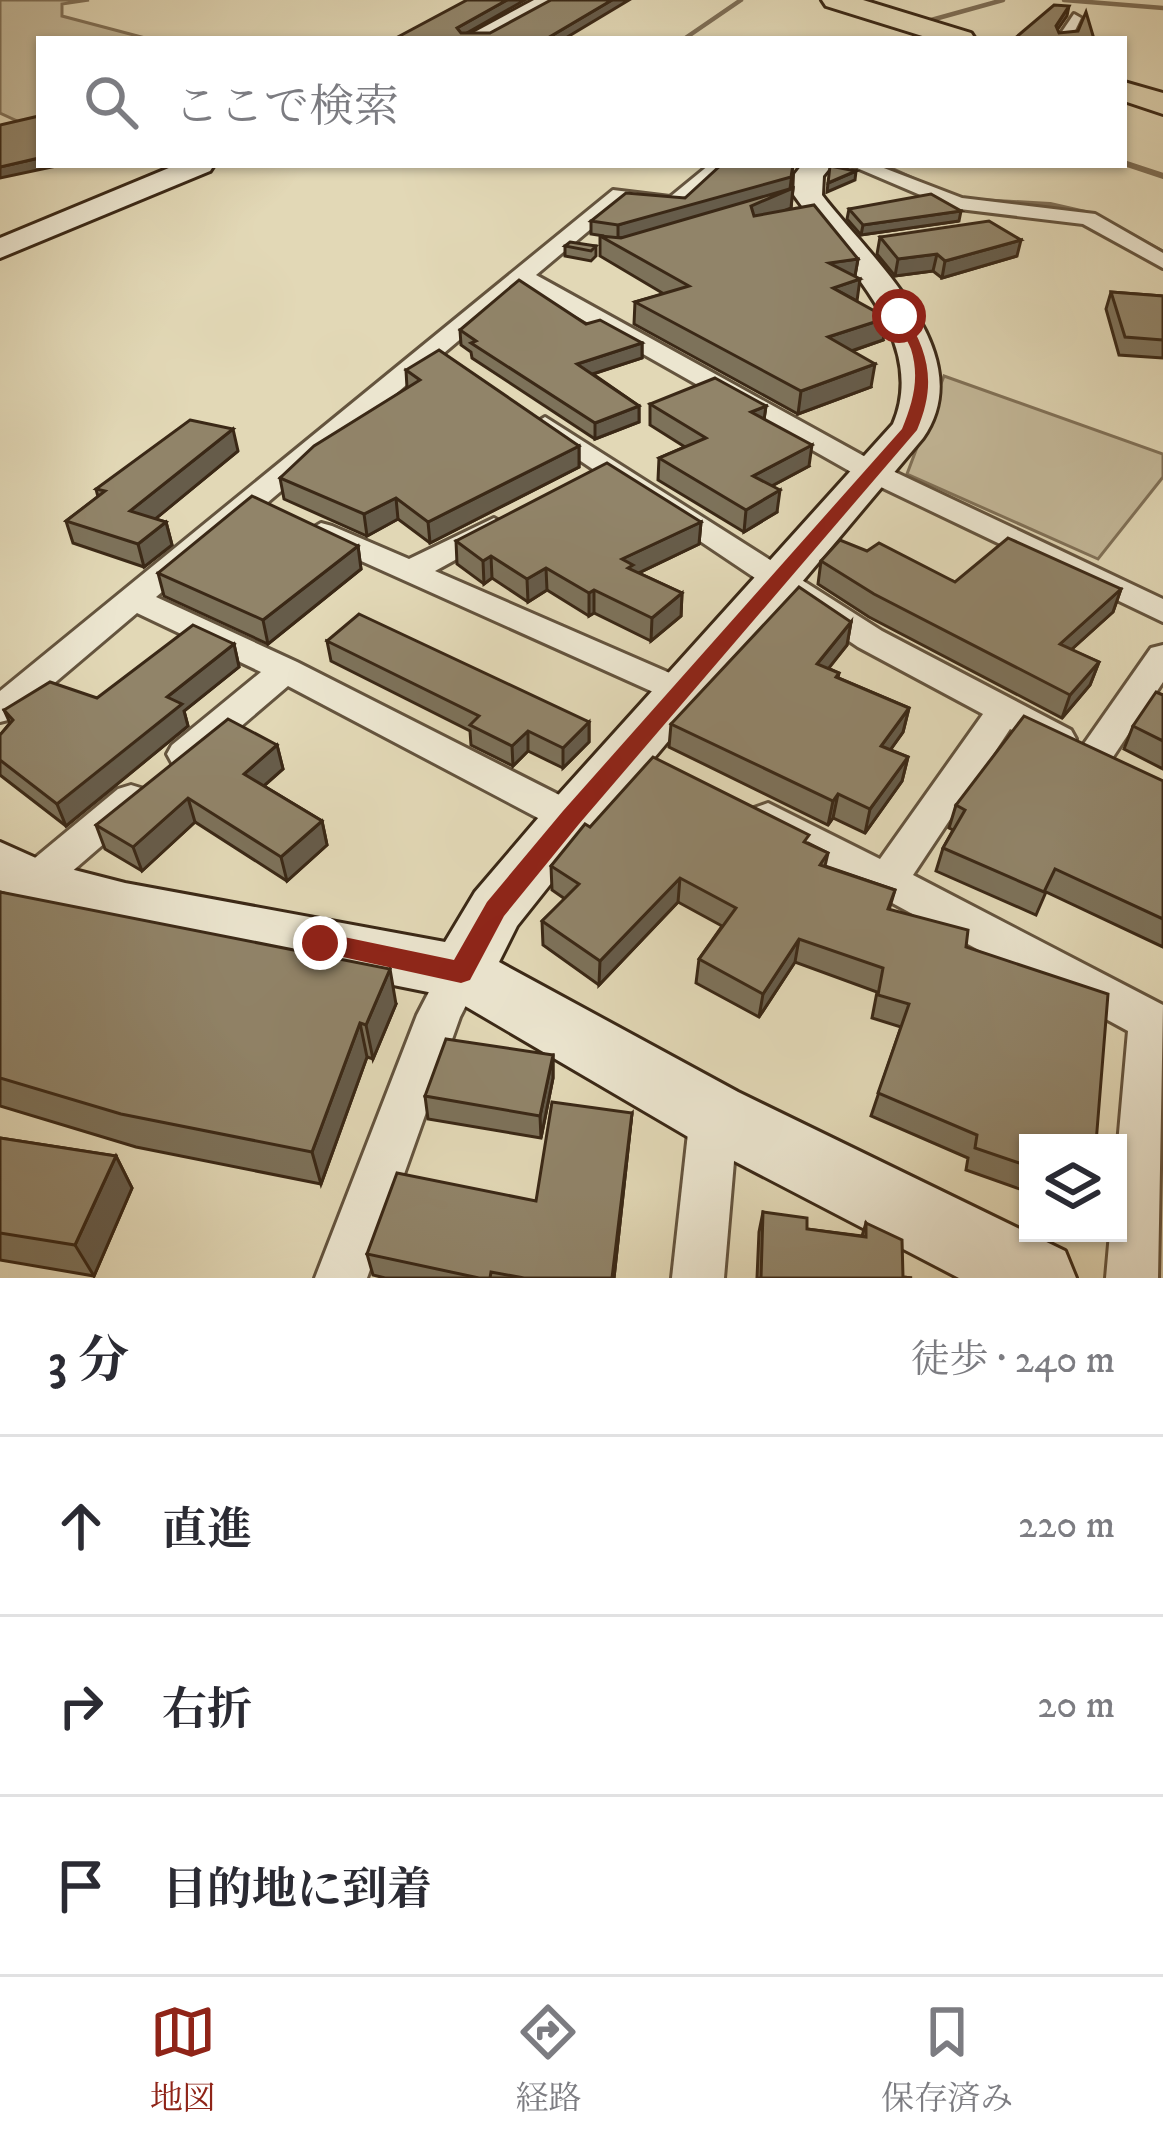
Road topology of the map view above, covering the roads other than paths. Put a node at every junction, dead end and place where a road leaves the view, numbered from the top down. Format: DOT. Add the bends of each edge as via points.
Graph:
graph roads {
  1 [pos="550,0"];
  2 [pos="835,0"];
  3 [pos="1074,19"];
  4 [pos="479,36"];
  5 [pos="945,36"];
  6 [pos="1066,36"];
  7 [pos="1127,92"];
  8 [pos="1163,104"];
  9 [pos="193,168"];
  10 [pos="716,168"];
  11 [pos="867,168"];
  12 [pos="804,187"];
  13 [pos="1026,210"];
  14 [pos="961,230"];
  15 [pos="562,240"];
  16 [pos="8,242"];
  17 [pos="884,242"];
  18 [pos="600,246"];
  19 [pos="844,248"];
  20 [pos="1163,262"];
  21 [pos="519,275"];
  22 [pos="530,415"];
  23 [pos="870,471"];
  24 [pos="254,502"];
  25 [pos="528,509"];
  26 [pos="411,572"];
  27 [pos="780,583"];
  28 [pos="136,600"];
  29 [pos="1163,611"];
  30 [pos="1163,656"];
  31 [pos="285,670"];
  32 [pos="682,692"];
  33 [pos="0,710"];
  34 [pos="1004,712"];
  35 [pos="1094,757"];
  36 [pos="1128,774"];
  37 [pos="730,799"];
  38 [pos="571,818"];
  39 [pos="16,874"];
  40 [pos="889,878"];
  41 [pos="461,973"];
  42 [pos="1157,1026"];
  43 [pos="714,1115"];
  44 [pos="341,1278"];
  45 [pos="698,1278"];
  46 [pos="1038,1278"];
  47 [pos="1132,1278"];
  1 -- 4 [label="street"];
  2 -- 5 [label="highway"];
  3 -- 6 [label="street"];
  7 -- 8 [label="highway"];
  9 -- 16 [label="street"];
  10 -- 15 [label="street" via="674,204 620,194"];
  11 -- 13 [label="street" via="937,199"];
  12 -- 19 [label="street"];
  13 -- 14 [label="street" via="1017,223"];
  13 -- 20 [label="street" via="1088,218"];
  15 -- 18 [label="street"];
  15 -- 21 [label="street"];
  17 -- 19 [label="street"];
  19 -- 23 [label="street" via="899,316 923,378 909,430"];
  21 -- 23 [label="street"];
  21 -- 24 [label="street" via="444,356"];
  22 -- 27 [label="street" via="597,473"];
  23 -- 27 [label="street"];
  23 -- 29 [label="street"];
  24 -- 26 [label="street"];
  24 -- 28 [label="street"];
  25 -- 26 [label="street"];
  26 -- 32 [label="street"];
  27 -- 32 [label="street"];
  27 -- 34 [label="street"];
  28 -- 31 [label="street"];
  28 -- 33 [label="street"];
  30 -- 35 [label="street"];
  31 -- 38 [label="street"];
  31 -- 39 [label="street"];
  32 -- 38 [label="street" via="651,759"];
  34 -- 35 [label="street"];
  34 -- 40 [label="street"];
  35 -- 36 [label="street"];
  37 -- 40 [label="street"];
  38 -- 41 [label="street" via="496,909"];
  39 -- 41 [label="street" via="125,907"];
  40 -- 42 [label="street"];
  41 -- 43 [label="street"];
  41 -- 44 [label="street"];
  42 -- 47 [label="street"];
  43 -- 45 [label="street"];
  43 -- 46 [label="street"];
}
